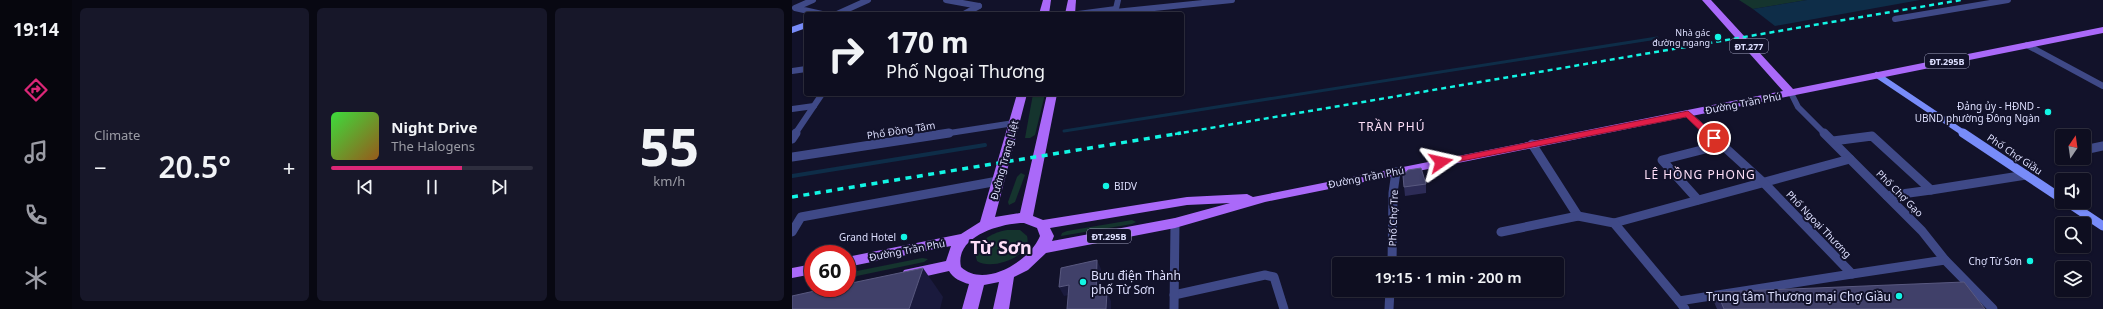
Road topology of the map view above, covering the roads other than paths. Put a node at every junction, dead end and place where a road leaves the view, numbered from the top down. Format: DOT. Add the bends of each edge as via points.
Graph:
graph roads {
  1 [pos="813,0"];
  2 [pos="868,0"];
  3 [pos="946,0"];
  4 [pos="1047,0"];
  5 [pos="1072,0"];
  6 [pos="1118,0"];
  7 [pos="1232,0"];
  8 [pos="1706,0"];
  9 [pos="2008,0"];
  10 [pos="792,2"];
  11 [pos="980,3"];
  12 [pos="803,4"];
  13 [pos="813,12"];
  14 [pos="841,12"];
  15 [pos="967,12"];
  16 [pos="1044,12"];
  17 [pos="1070,12"];
  18 [pos="1115,12"];
  19 [pos="1895,20"];
  20 [pos="804,26"];
  21 [pos="792,30"];
  22 [pos="2103,30"];
  23 [pos="2027,45"];
  24 [pos="804,69"];
  25 [pos="792,71"];
  26 [pos="1877,75"];
  27 [pos="2103,86"];
  28 [pos="1791,93"];
  29 [pos="821,96"];
  30 [pos="1021,96"];
  31 [pos="1052,96"];
  32 [pos="814,106"];
  33 [pos="792,109"];
  34 [pos="1688,114"];
  35 [pos="1014,123"];
  36 [pos="792,139"];
  37 [pos="1833,141"];
  38 [pos="1532,144"];
  39 [pos="1721,145"];
  40 [pos="2103,146"];
  41 [pos="2091,149"];
  42 [pos="792,157"];
  43 [pos="1850,158"];
  44 [pos="1396,172"];
  45 [pos="2026,175"];
  46 [pos="998,181"];
  47 [pos="1764,183"];
  48 [pos="1931,190"];
  49 [pos="2055,194"];
  50 [pos="1887,196"];
  51 [pos="1265,198"];
  52 [pos="1205,199"];
  53 [pos="1698,200"];
  54 [pos="1175,203"];
  55 [pos="2078,209"];
  56 [pos="1205,214"];
  57 [pos="1578,216"];
  58 [pos="1026,218"];
  59 [pos="1175,223"];
  60 [pos="1614,223"];
  61 [pos="1042,225"];
  62 [pos="986,226"];
  63 [pos="2103,226"];
  64 [pos="792,232"];
  65 [pos="1501,232"];
  66 [pos="967,238"];
  67 [pos="1043,248"];
  68 [pos="1392,257"];
  69 [pos="856,260"];
  70 [pos="1945,260"];
  71 [pos="953,265"];
  72 [pos="804,271"];
  73 [pos="792,273"];
  74 [pos="1008,273"];
  75 [pos="1852,274"];
  76 [pos="898,276"];
  77 [pos="978,279"];
  78 [pos="1174,295"];
  79 [pos="1390,297"];
  80 [pos="1682,305"];
  81 [pos="970,309"];
  82 [pos="1001,309"];
  83 [pos="1174,309"];
  84 [pos="1284,309"];
  85 [pos="1389,309"];
  86 [pos="1993,309"];
  1 -- 12 [label="street"];
  2 -- 14 [label="street"];
  3 -- 11 [label="street"];
  4 -- 16 [label="main road"];
  5 -- 17 [label="main road"];
  6 -- 18 [label="street"];
  7 -- 18 [label="street"];
  8 -- 28 [label="main road, ĐT.277"];
  9 -- 19 [label="street"];
  10 -- 12 [label="street"];
  11 -- 15 [label="street"];
  12 -- 13 [label="street" via="795,8"];
  20 -- 21 [label="street"];
  22 -- 23 [label="main road, Đường Trần Phú / ĐT.295B"];
  23 -- 26 [label="main road, Đường Trần Phú / ĐT.295B"];
  23 -- 27 [label="street"];
  24 -- 25 [label="street"];
  26 -- 28 [label="main road, Đường Trần Phú / ĐT.295B"];
  26 -- 45 [label="street, Phố Chợ Giầu"];
  28 -- 34 [label="main road, Đường Trần Phú / ĐT.295B"];
  28 -- 37 [label="street, Phố Chợ Gạo" via="1799,107"];
  29 -- 32 [label="street"];
  30 -- 35 [label="main road, Đường Trang Liệt"];
  31 -- 58 [label="main road"];
  32 -- 33 [label="street"];
  32 -- 36 [label="street"];
  34 -- 38 [label="main road, Đường Trần Phú / ĐT.295B"];
  34 -- 39 [label="street, Phố Ngoại Thương"];
  35 -- 42 [label="street, Phố Đồng Tâm"];
  35 -- 46 [label="main road, Đường Trang Liệt"];
  37 -- 43 [label="street, Phố Chợ Gạo"];
  37 -- 48 [label="street" via="1872,136"];
  38 -- 44 [label="main road, Đường Trần Phú / ĐT.295B"];
  38 -- 57 [label="street"];
  39 -- 47 [label="street, Phố Ngoại Thương"];
  39 -- 53 [label="street" via="1662,160"];
  40 -- 41 [label="street"];
  43 -- 47 [label="street"];
  43 -- 50 [label="street, Phố Chợ Gạo"];
  44 -- 51 [label="main road, Đường Trần Phú / ĐT.295B"];
  44 -- 68 [label="street, Phố Chợ Tre" via="1393,193"];
  45 -- 48 [label="street"];
  45 -- 49 [label="street, Phố Chợ Giầu"];
  46 -- 62 [label="main road, Đường Trang Liệt"];
  46 -- 64 [label="street" via="801,216"];
  47 -- 53 [label="street"];
  47 -- 75 [label="street, Phố Ngoại Thương"];
  48 -- 50 [label="street"];
  50 -- 70 [label="street, Phố Chợ Gạo" via="1922,231"];
  51 -- 52 [label="main road, Đường Trần Phú / ĐT.295B"];
  51 -- 56 [label="main road, Đường Trần Phú / ĐT.295B"];
  52 -- 54 [label="main road, Đường Trần Phú / ĐT.295B"];
  52 -- 56 [label="main road"];
  53 -- 60 [label="street"];
  54 -- 59 [label="main road"];
  54 -- 61 [label="main road, Đường Trần Phú / ĐT.295B"];
  55 -- 63 [label="street"];
  56 -- 59 [label="main road, Đường Trần Phú / ĐT.295B"];
  57 -- 60 [label="street"];
  57 -- 65 [label="street"];
  58 -- 61 [label="main road" via="1036,220"];
  58 -- 62 [label="main road" via="1007,219"];
  59 -- 67 [label="main road, Đường Trần Phú / ĐT.295B"];
  59 -- 78 [label="street"];
  60 -- 80 [label="street"];
  61 -- 67 [label="main road" via="1047,236"];
  62 -- 66 [label="main road"];
  66 -- 69 [label="main road, Đường Trần Phú"];
  66 -- 71 [label="main road" via="955,253"];
  67 -- 74 [label="main road" via="1030,261"];
  70 -- 75 [label="street"];
  70 -- 86 [label="street, Phố Chợ Gạo"];
  71 -- 76 [label="main road"];
  71 -- 77 [label="main road" via="960,275"];
  72 -- 73 [label="main road"];
  74 -- 77 [label="main road"];
  74 -- 82 [label="main road"];
  75 -- 80 [label="street, Phố Ngoại Thương"];
  77 -- 81 [label="main road"];
  78 -- 83 [label="street"];
  78 -- 84 [label="street" via="1265,275 1274,277"];
  79 -- 85 [label="street"];
}
